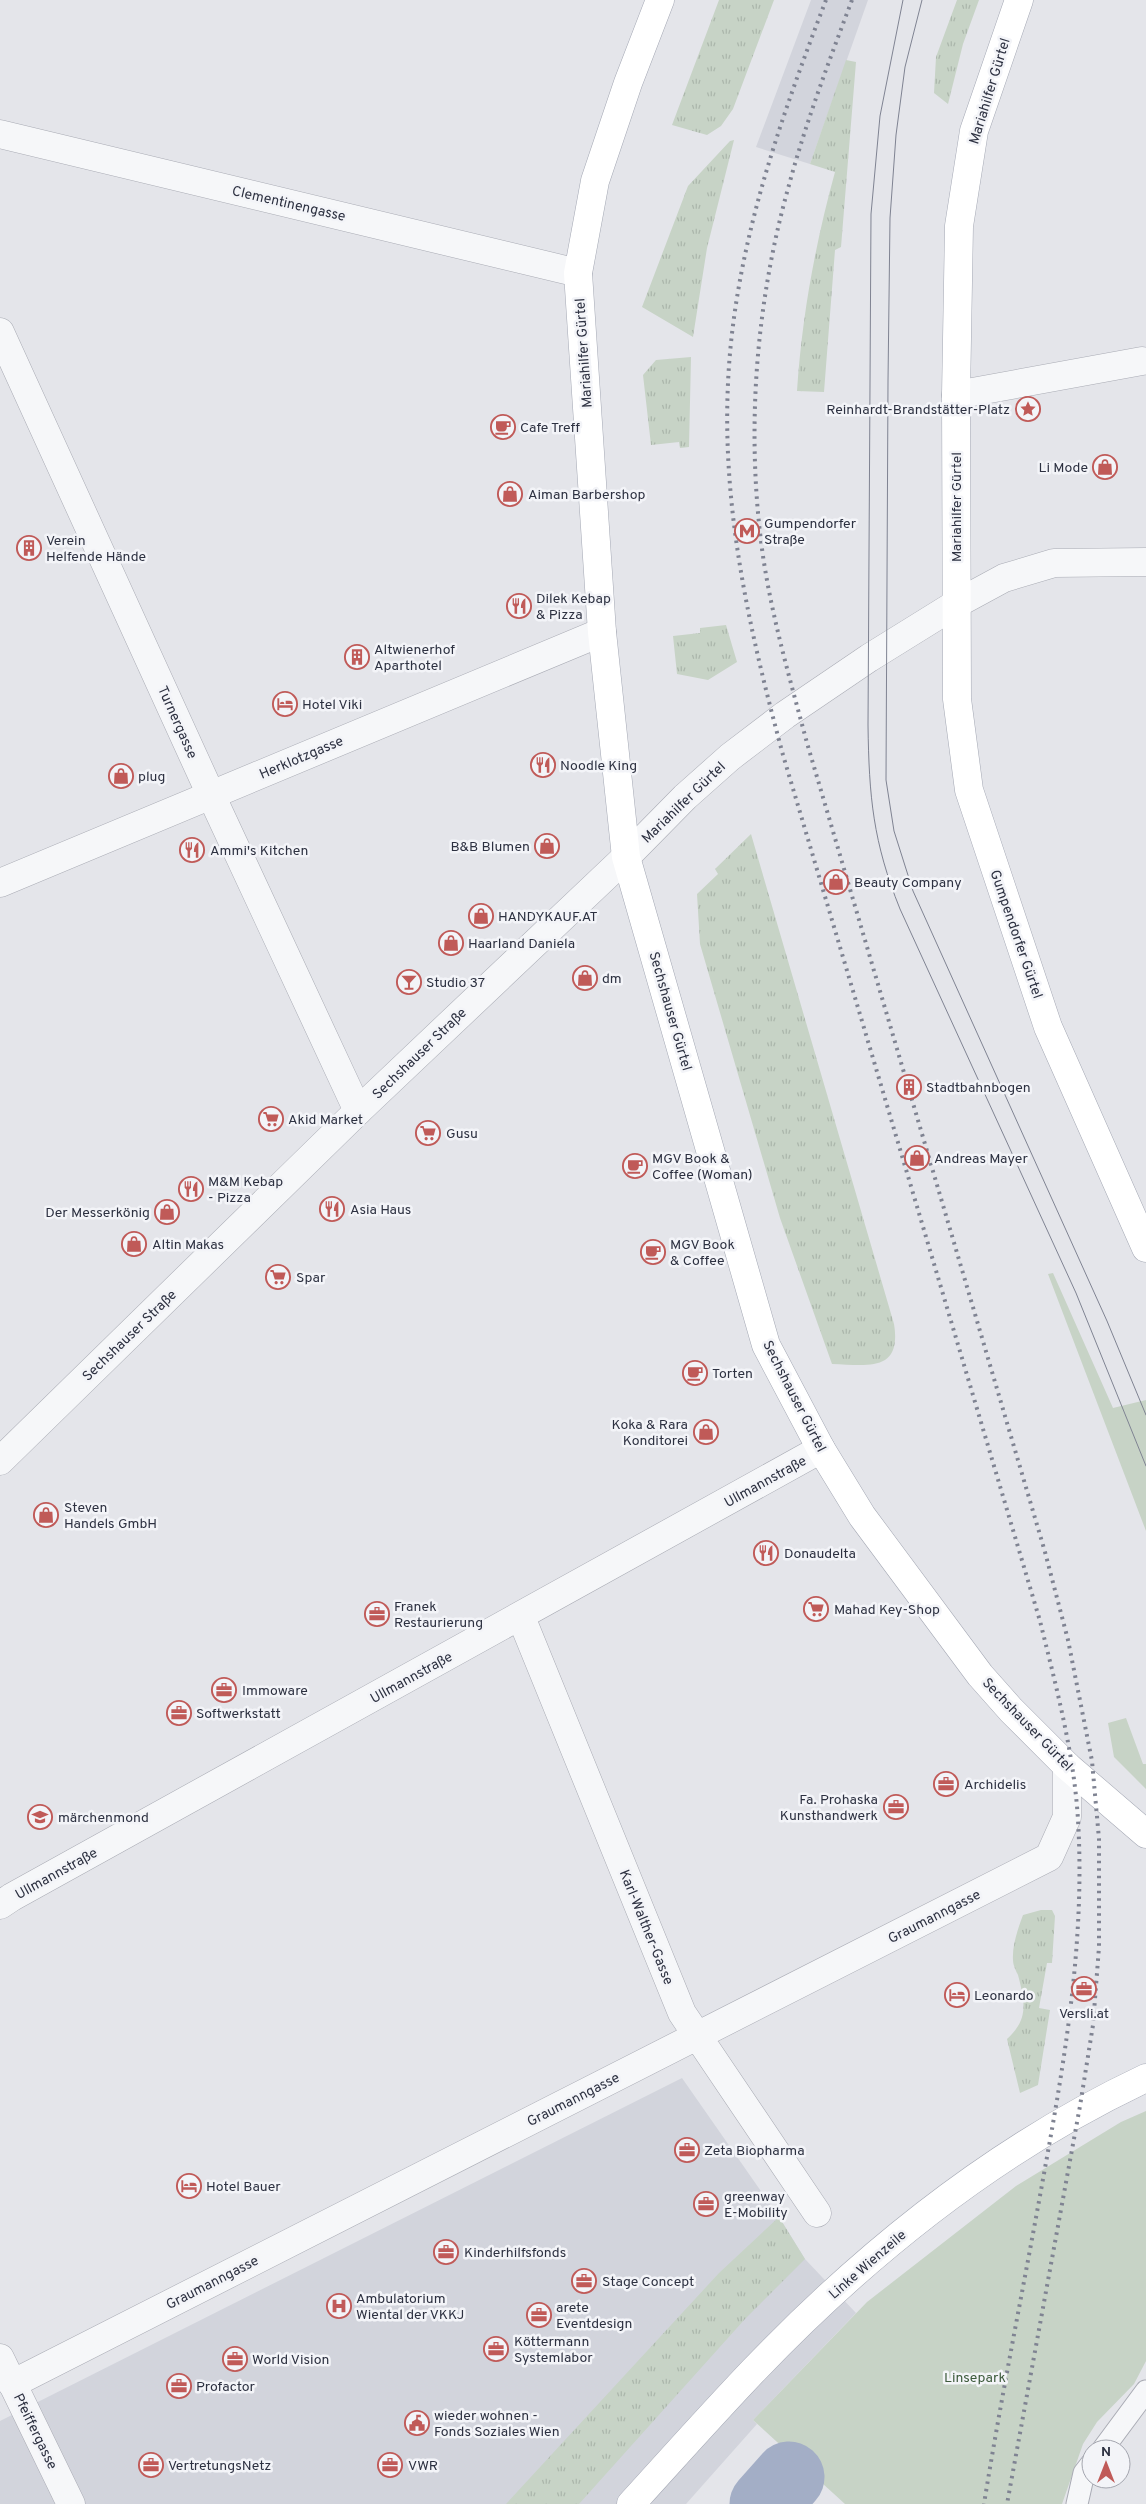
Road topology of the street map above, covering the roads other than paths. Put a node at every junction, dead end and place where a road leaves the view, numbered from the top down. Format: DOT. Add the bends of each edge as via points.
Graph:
graph roads {
  1 [pos="660,0"];
  2 [pos="1019,0"];
  3 [pos="0,134"];
  4 [pos="578,273"];
  5 [pos="0,332"];
  6 [pos="1142,361"];
  7 [pos="956,395"];
  8 [pos="1146,562"];
  9 [pos="956,604"];
  10 [pos="602,632"];
  11 [pos="211,795"];
  12 [pos="626,857"];
  13 [pos="0,883"];
  14 [pos="358,1111"];
  15 [pos="1146,1248"];
  16 [pos="821,1449"];
  17 [pos="0,1461"];
  18 [pos="521,1617"];
  19 [pos="1068,1766"];
  20 [pos="1146,1834"];
  21 [pos="0,1906"];
  22 [pos="696,2036"];
  23 [pos="1146,2057"];
  24 [pos="1138,2082"];
  25 [pos="817,2213"];
  26 [pos="0,2358"];
  27 [pos="12,2384"];
  28 [pos="1146,2391"];
  29 [pos="1110,2439"];
  30 [pos="1081,2486"];
  31 [pos="71,2504"];
  32 [pos="631,2504"];
  33 [pos="1077,2504"];
  1 -- 4 [label="main road, Mariahilfer Gürtel" via="595,182"];
  2 -- 7 [label="main road, Mariahilfer Gürtel" via="972,140 959,226"];
  3 -- 4 [label="street, Clementinengasse"];
  4 -- 10 [label="main road, Mariahilfer Gürtel"];
  5 -- 11 [label="street, Turnergasse"];
  6 -- 7 [label="street"];
  7 -- 9 [label="main road, Mariahilfer Gürtel"];
  8 -- 9 [label="street" via="1054,563 1004,578"];
  9 -- 12 [label="street, Mariahilfer Gürtel" via="848,672 730,757"];
  9 -- 15 [label="main road, Gumpendorfer Gürtel" via="957,700 968,790 1048,1027"];
  10 -- 11 [label="street, Herklotzgasse"];
  10 -- 12 [label="main road, Mariahilfer Gürtel"];
  11 -- 13 [label="street, Herklotzgasse"];
  11 -- 14 [label="street, Turnergasse"];
  12 -- 14 [label="street, Sechshauser Straße"];
  12 -- 16 [label="main road, Sechshauser Gürtel" via="766,1345"];
  14 -- 17 [label="street, Sechshauser Straße"];
  16 -- 18 [label="street, Ullmannstraße"];
  16 -- 19 [label="main road, Sechshauser Gürtel" via="862,1516 980,1675"];
  18 -- 21 [label="street, Ullmannstraße"];
  18 -- 22 [label="street, Karl-Walther-Gasse" via="682,2013"];
  19 -- 20 [label="main road, Sechshauser Gürtel"];
  19 -- 22 [label="street, Graumanngasse" via="1068,1817 1049,1857"];
  22 -- 25 [label="street, Karl-Walther-Gasse"];
  22 -- 27 [label="street, Graumanngasse"];
  23 -- 24 [label="main road"];
  24 -- 32 [label="main road, Linke Wienzeile" via="1068,2118 1005,2156 941,2202 826,2300 754,2369"];
  26 -- 27 [label="street, Pfeiffergasse"];
  27 -- 31 [label="street, Pfeiffergasse"];
  28 -- 29 [label="lane"];
  30 -- 33 [label="lane"];
}
